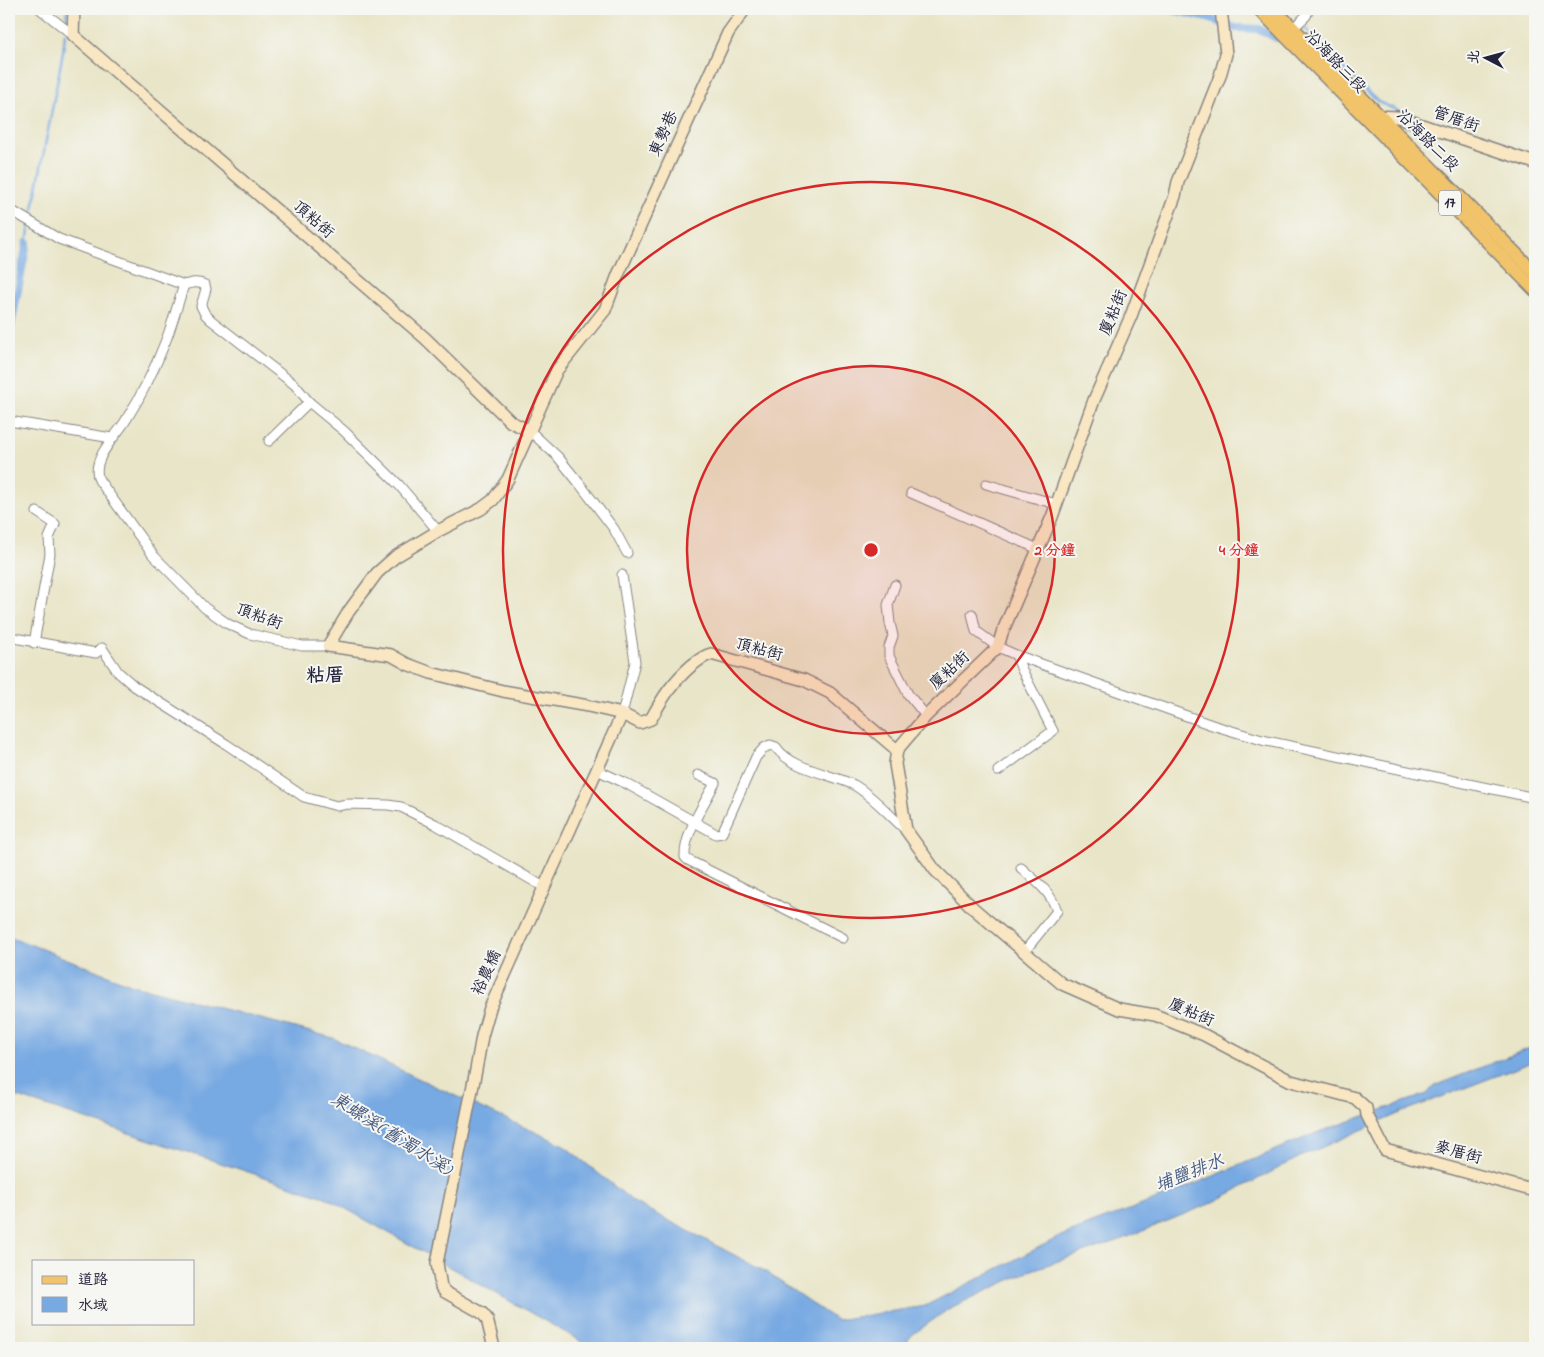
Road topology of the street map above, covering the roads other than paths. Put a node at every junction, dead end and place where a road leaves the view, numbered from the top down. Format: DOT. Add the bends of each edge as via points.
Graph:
graph roads {
  1 [pos="40,9"];
  2 [pos="74,9"];
  3 [pos="745,9"];
  4 [pos="1259,9"];
  5 [pos="1274,9"];
  6 [pos="1309,9"];
  7 [pos="1222,18"];
  8 [pos="1290,32"];
  9 [pos="73,35"];
  10 [pos="1366,116"];
  11 [pos="1380,116"];
  12 [pos="1535,164"];
  13 [pos="9,209"];
  14 [pos="1535,273"];
  15 [pos="184,285"];
  16 [pos="1535,290"];
  17 [pos="309,402"];
  18 [pos="9,421"];
  19 [pos="530,431"];
  20 [pos="112,438"];
  21 [pos="269,441"];
  22 [pos="986,484"];
  23 [pos="911,493"];
  24 [pos="1056,504"];
  25 [pos="37,512"];
  26 [pos="438,531"];
  27 [pos="1038,549"];
  28 [pos="627,553"];
  29 [pos="622,575"];
  30 [pos="895,585"];
  31 [pos="972,614"];
  32 [pos="9,637"];
  33 [pos="34,643"];
  34 [pos="328,646"];
  35 [pos="998,647"];
  36 [pos="1016,655"];
  37 [pos="622,714"];
  38 [pos="926,716"];
  39 [pos="896,750"];
  40 [pos="597,770"];
  41 [pos="998,771"];
  42 [pos="698,775"];
  43 [pos="1535,798"];
  44 [pos="695,822"];
  45 [pos="906,830"];
  46 [pos="1022,868"];
  47 [pos="544,887"];
  48 [pos="843,938"];
  49 [pos="1024,952"];
  50 [pos="1379,1140"];
  51 [pos="1535,1191"];
  52 [pos="494,1348"];
  1 -- 9 [label="street"];
  2 -- 9 [label="street"];
  3 -- 19 [label="street, 東勢巷" via="728,33 605,310 557,370"];
  4 -- 8 [label="main road, 沿海路三段 / 17"];
  5 -- 8 [label="main road, 沿海路三段 / 17"];
  6 -- 8 [label="street"];
  7 -- 24 [label="street, 廈粘街" via="1226,54 1220,76 1178,182 1131,316 1094,400"];
  8 -- 10 [label="main road, 沿海路三段 / 17"];
  8 -- 11 [label="main road, 沿海路三段 / 17"];
  9 -- 19 [label="street, 頂粘街" via="425,338 511,422"];
  10 -- 11 [label="street, 管厝街"];
  10 -- 16 [label="main road, 沿海路二段 / 17"];
  11 -- 12 [label="street, 管厝街" via="1398,117"];
  11 -- 14 [label="main road, 沿海路二段 / 17"];
  13 -- 15 [label="street" via="59,239"];
  15 -- 17 [label="street" via="200,282 205,285 201,306 205,314 295,385"];
  15 -- 20 [label="street, 頂粘街" via="166,341 125,422"];
  17 -- 21 [label="street"];
  17 -- 26 [label="street" via="399,485"];
  18 -- 20 [label="street"];
  19 -- 26 [label="street" via="508,479 493,500"];
  19 -- 28 [label="street, 頂粘街" via="579,483 614,529"];
  20 -- 34 [label="street, 頂粘街" via="97,464 99,480 153,555 205,608 250,634 302,646"];
  22 -- 24 [label="street"];
  23 -- 27 [label="street"];
  24 -- 27 [label="street, 廈粘街"];
  25 -- 33 [label="street" via="55,524 49,538 50,554"];
  26 -- 34 [label="street" via="395,557 377,573"];
  27 -- 35 [label="street, 廈粘街"];
  29 -- 37 [label="street" via="635,662"];
  30 -- 38 [label="street" via="888,605 893,636 889,656 908,694"];
  31 -- 35 [label="street" via="976,631"];
  32 -- 33 [label="street"];
  33 -- 47 [label="street" via="96,653 102,648 118,672 134,686 304,797 337,806 401,807"];
  34 -- 37 [label="street, 頂粘街" via="391,655 407,664 452,678"];
  35 -- 36 [label="street"];
  35 -- 38 [label="street, 廈粘街"];
  36 -- 41 [label="street" via="1053,731"];
  36 -- 43 [label="street" via="1262,740"];
  37 -- 39 [label="street, 頂粘街" via="640,723 651,719 676,680 704,656 711,654 804,680 830,693"];
  37 -- 40 [label="street, 裕農橋"];
  38 -- 39 [label="street, 廈粘街"];
  39 -- 45 [label="street, 廈粘街" via="895,764"];
  40 -- 44 [label="street"];
  40 -- 47 [label="street, 裕農橋"];
  42 -- 44 [label="street" via="715,783"];
  44 -- 45 [label="street" via="716,834 722,833 756,757 770,745 806,768 854,785"];
  44 -- 48 [label="street" via="685,858"];
  45 -- 49 [label="street, 廈粘街" via="935,870"];
  46 -- 49 [label="street" via="1046,890 1058,911"];
  47 -- 52 [label="street, 裕農橋" via="490,1008 482,1036 437,1263 441,1287 445,1292 487,1318"];
  49 -- 50 [label="street, 廈粘街" via="1062,984 1119,1009 1155,1015 1204,1035 1291,1081 1355,1098 1366,1108"];
  50 -- 51 [label="street, 麥厝街" via="1385,1150"];
}
